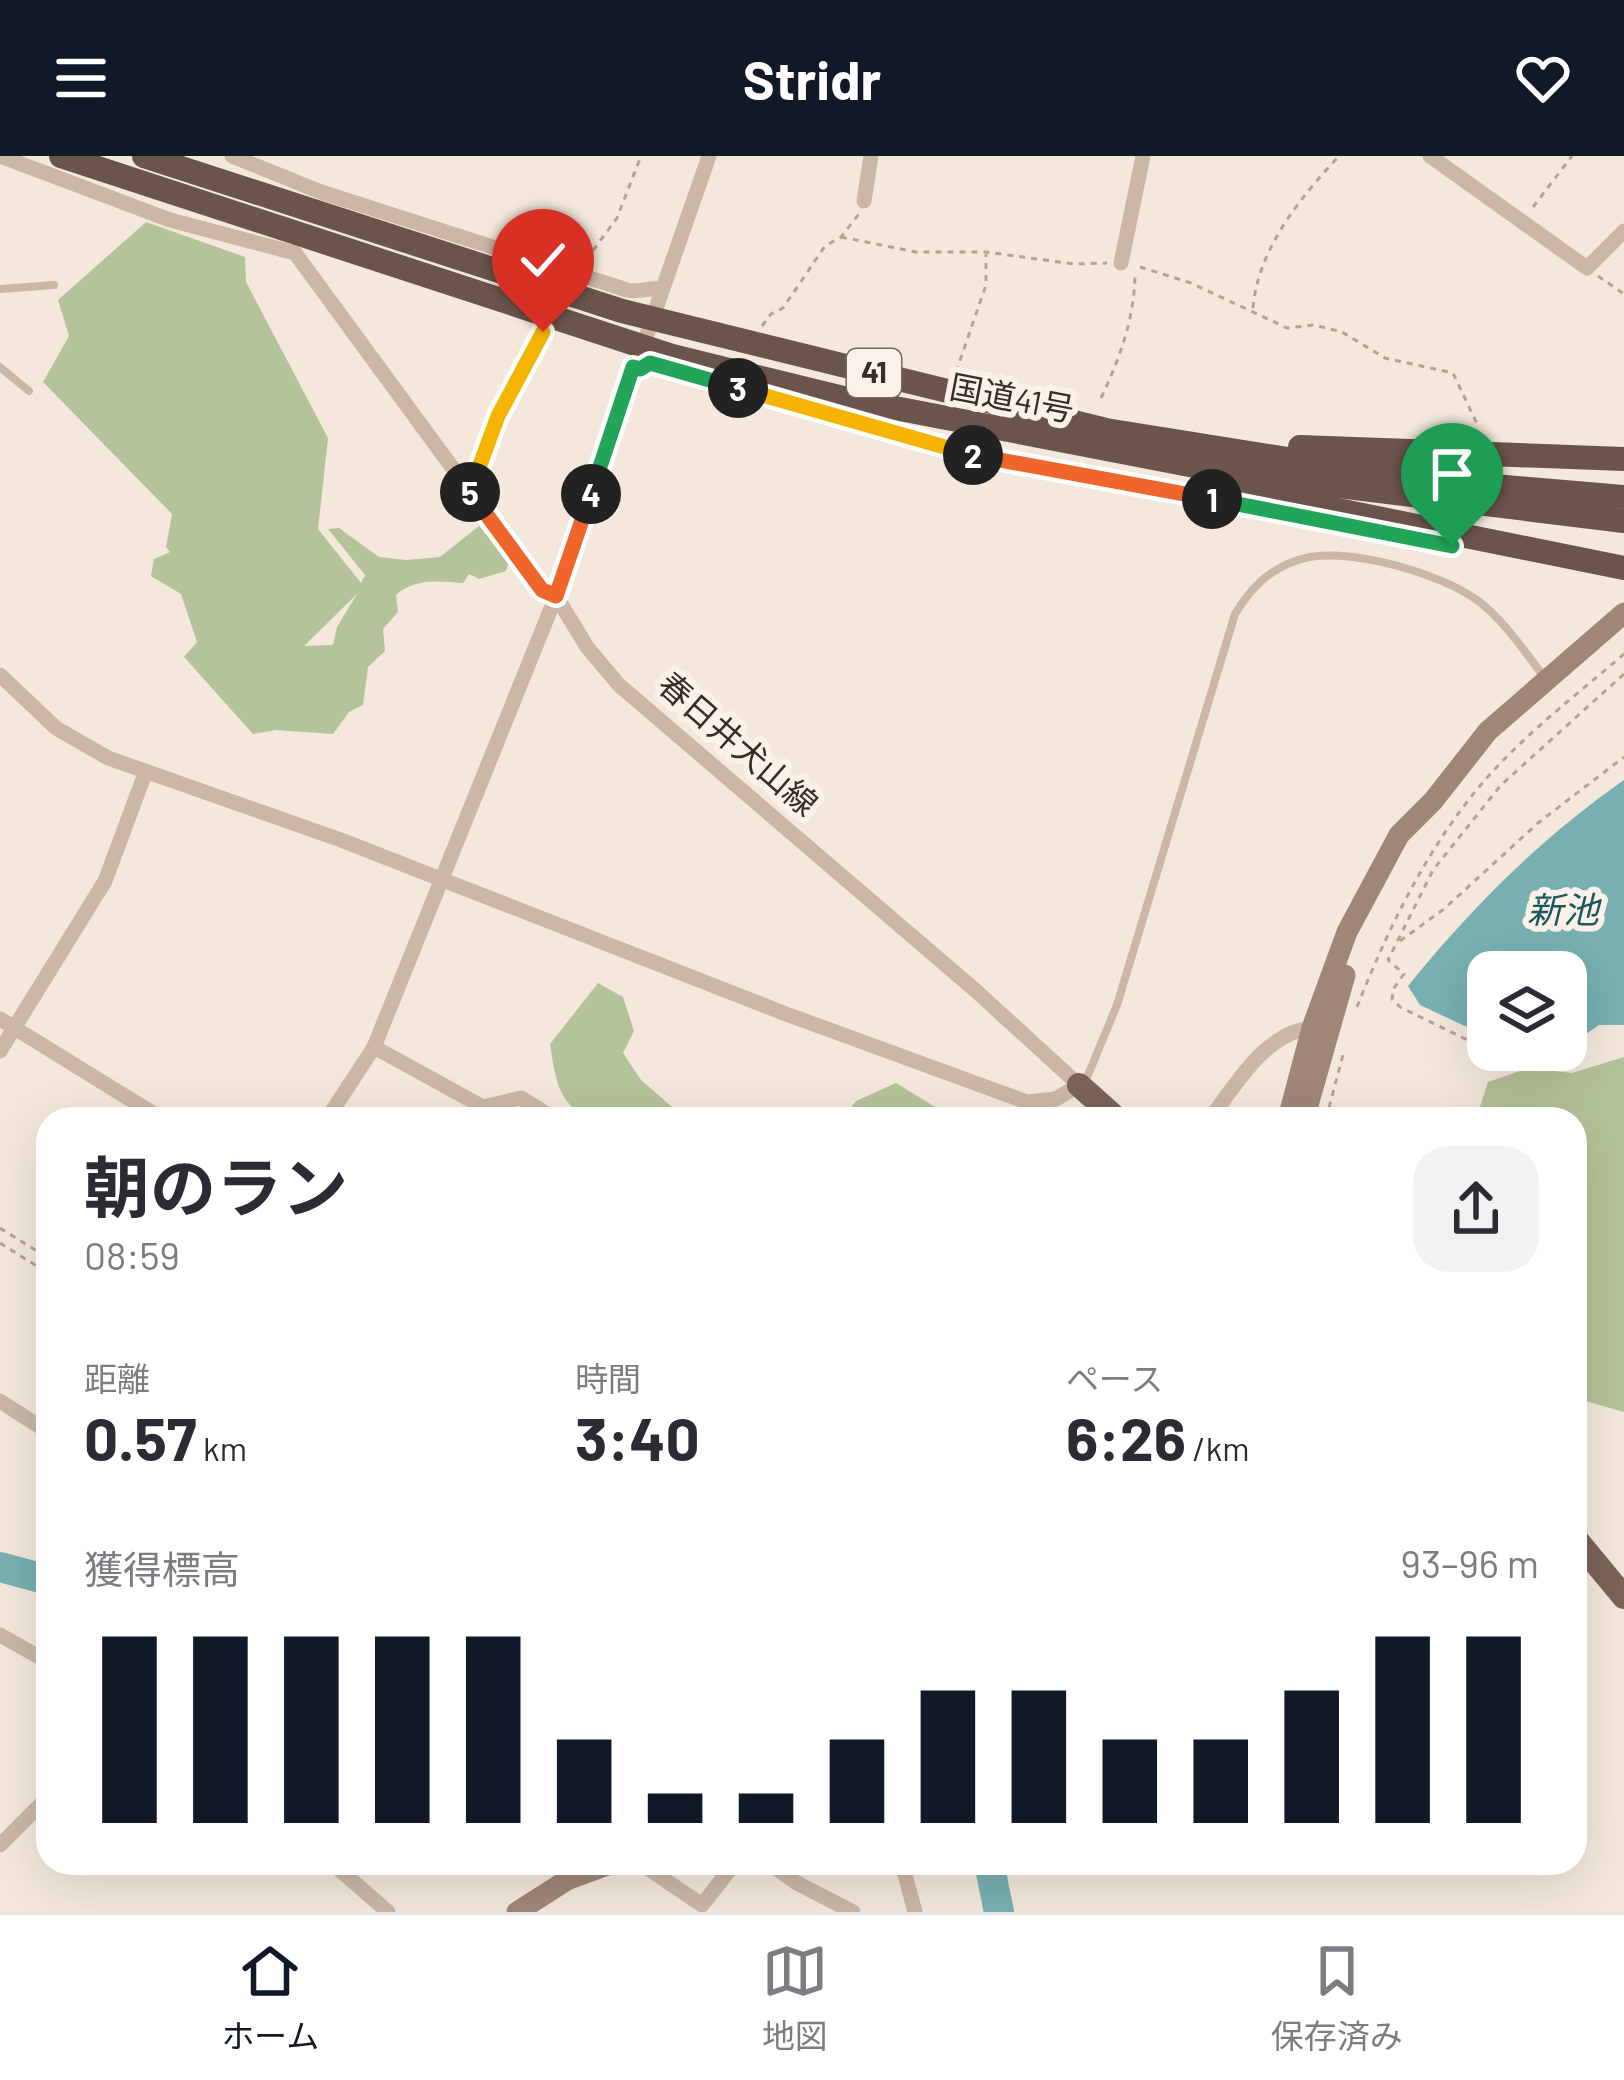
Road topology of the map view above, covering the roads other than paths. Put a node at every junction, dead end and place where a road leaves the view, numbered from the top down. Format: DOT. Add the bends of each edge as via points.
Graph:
graph roads {
  1 [pos="0,156"];
  2 [pos="61,156"];
  3 [pos="145,156"];
  4 [pos="232,156"];
  5 [pos="709,156"];
  6 [pos="871,156"];
  7 [pos="1143,156"];
  8 [pos="1430,156"];
  9 [pos="864,201"];
  10 [pos="1624,231"];
  11 [pos="1121,263"];
  12 [pos="54,285"];
  13 [pos="0,289"];
  14 [pos="661,289"];
  15 [pos="650,319"];
  16 [pos="641,345"];
  17 [pos="0,367"];
  18 [pos="29,391"];
  19 [pos="843,398"];
  20 [pos="1106,430"];
  21 [pos="1624,459"];
  22 [pos="1624,497"];
  23 [pos="1624,521"];
  24 [pos="1624,568"];
  25 [pos="556,596"];
  26 [pos="1624,613"];
  27 [pos="0,675"];
  28 [pos="1545,678"];
  29 [pos="146,771"];
  30 [pos="1399,835"];
  31 [pos="442,880"];
  32 [pos="7,1023"];
  33 [pos="1312,1028"];
  34 [pos="374,1047"];
  35 [pos="0,1052"];
  36 [pos="1079,1085"];
  37 [pos="143,1107"];
  38 [pos="335,1107"];
  39 [pos="483,1107"];
  40 [pos="483,1107"];
  41 [pos="536,1107"];
  42 [pos="1104,1107"];
  43 [pos="1220,1107"];
  44 [pos="1291,1107"];
  45 [pos="1307,1107"];
  46 [pos="0,1401"];
  47 [pos="36,1424"];
  48 [pos="1587,1552"];
  49 [pos="1624,1597"];
  50 [pos="0,1635"];
  51 [pos="36,1655"];
  52 [pos="36,1809"];
  53 [pos="0,1845"];
  54 [pos="346,1875"];
  55 [pos="581,1875"];
  56 [pos="658,1875"];
  57 [pos="726,1875"];
  58 [pos="786,1875"];
  59 [pos="905,1875"];
  60 [pos="388,1912"];
  61 [pos="517,1912"];
  62 [pos="853,1912"];
  63 [pos="915,1912"];
  1 -- 25 [label="street, 春日井犬山線" via="295,253 542,590"];
  2 -- 16 [label="highway, 国道41号 / 41"];
  3 -- 15 [label="highway, 国道41号 / 41"];
  4 -- 14 [label="street" via="641,293"];
  5 -- 14 [label="street"];
  6 -- 9 [label="street"];
  7 -- 11 [label="street"];
  8 -- 10 [label="street" via="1587,268"];
  12 -- 13 [label="lane"];
  14 -- 15 [label="street"];
  15 -- 16 [label="street"];
  15 -- 20 [label="highway, 国道41号 / 41"];
  16 -- 19 [label="highway, 国道41号 / 41"];
  16 -- 25 [label="street"];
  17 -- 18 [label="lane"];
  19 -- 23 [label="highway, 国道41号 / 41" via="1231,473"];
  19 -- 24 [label="highway" via="916,425"];
  20 -- 21 [label="highway" via="1310,448"];
  20 -- 22 [label="highway, 国道41号 / 41" via="1306,463"];
  25 -- 31 [label="street"];
  25 -- 36 [label="street, 春日井犬山線" via="619,685"];
  26 -- 28 [label="main road"];
  27 -- 29 [label="street" via="56,728"];
  28 -- 30 [label="main road"];
  28 -- 36 [label="lane" via="1501,621 1444,581 1334,555 1301,558 1261,580 1235,614 1117,1005"];
  29 -- 31 [label="street"];
  29 -- 32 [label="street" via="105,881"];
  30 -- 33 [label="main road" via="1348,932"];
  30 -- 45 [label="main road" via="1349,961"];
  31 -- 34 [label="street"];
  31 -- 36 [label="street" via="1027,1102 1056,1099"];
  32 -- 35 [label="street"];
  32 -- 37 [label="street"];
  33 -- 43 [label="street" via="1273,1043"];
  33 -- 44 [label="main road"];
  34 -- 38 [label="street"];
  34 -- 39 [label="street"];
  36 -- 42 [label="main road, 春日井犬山線"];
  40 -- 41 [label="street" via="521,1098"];
  46 -- 47 [label="street"];
  48 -- 49 [label="main road"];
  50 -- 51 [label="street"];
  52 -- 53 [label="street"];
  54 -- 60 [label="street"];
  55 -- 61 [label="main road"];
  56 -- 57 [label="street" via="702,1905"];
  58 -- 62 [label="street"];
  59 -- 63 [label="street"];
}
